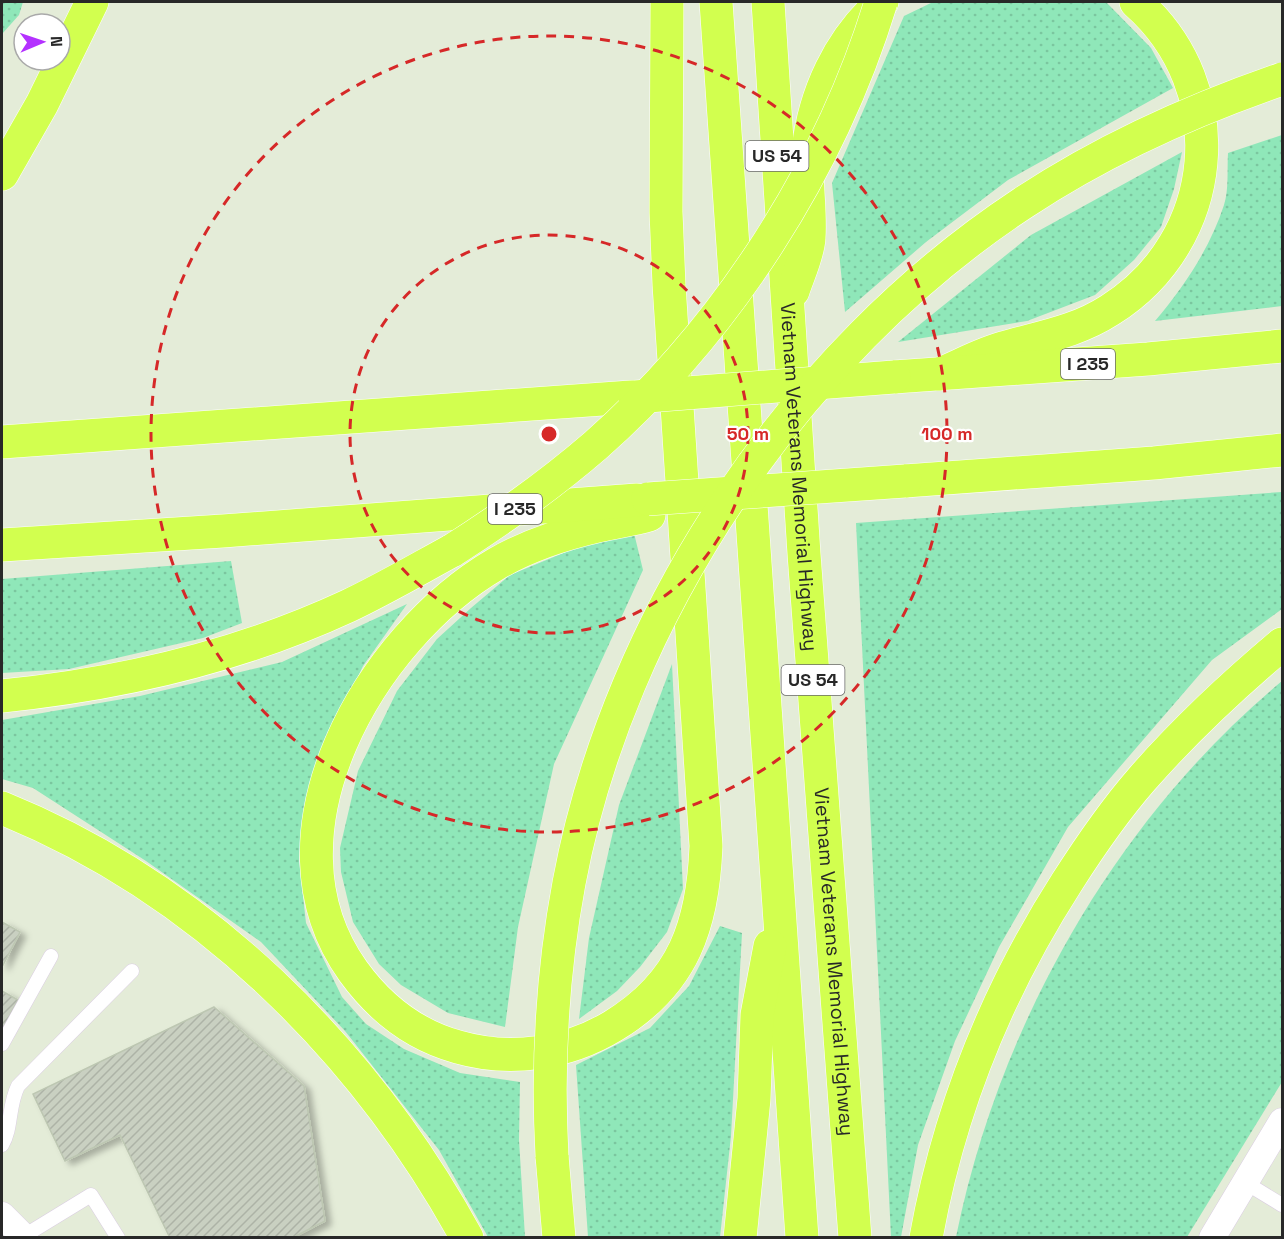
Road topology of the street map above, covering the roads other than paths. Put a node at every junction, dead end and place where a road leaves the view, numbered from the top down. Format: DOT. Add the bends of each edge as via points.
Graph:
graph roads {
  1 [pos="92,2"];
  2 [pos="668,2"];
  3 [pos="716,2"];
  4 [pos="768,2"];
  5 [pos="881,2"];
  6 [pos="1136,2"];
  7 [pos="1282,79"];
  8 [pos="2,174"];
  9 [pos="787,310"];
  10 [pos="1282,346"];
  11 [pos="940,374"];
  12 [pos="2,442"];
  13 [pos="1282,450"];
  14 [pos="648,507"];
  15 [pos="2,545"];
  16 [pos="1282,644"];
  17 [pos="2,696"];
  18 [pos="2,808"];
  19 [pos="778,900"];
  20 [pos="51,956"];
  21 [pos="132,971"];
  22 [pos="2,1044"];
  23 [pos="1282,1121"];
  24 [pos="2,1145"];
  25 [pos="1246,1183"];
  26 [pos="1282,1205"];
  27 [pos="2,1215"];
  28 [pos="24,1237"];
  29 [pos="118,1238"];
  30 [pos="467,1238"];
  31 [pos="559,1238"];
  32 [pos="740,1238"];
  33 [pos="802,1238"];
  34 [pos="855,1238"];
  35 [pos="926,1238"];
  36 [pos="1212,1238"];
  1 -- 8 [label="highway"];
  2 -- 14 [label="highway" via="669,274 706,846 700,911 679,960 658,989 628,1017 598,1035 536,1053 497,1055 470,1051 427,1036 386,1008 364,986 335,941 324,909 317,848 321,811 343,738 380,671 401,644 472,579 528,549"];
  3 -- 19 [label="highway, US 54"];
  4 -- 9 [label="highway, Vietnam Veterans Memorial Highway / US 54"];
  5 -- 9 [label="highway" via="848,39 829,71 815,113 808,152 809,240"];
  5 -- 17 [label="highway, bridge" via="822,147 758,257 724,305 657,384 566,470 453,550 349,606 287,632 176,668 106,683"];
  6 -- 11 [label="highway" via="1164,31 1179,55 1198,104 1201,165 1184,228 1151,276 1110,310 1064,333 1002,348"];
  7 -- 31 [label="highway, bridge" via="1179,119 1100,158 1022,204 921,279 840,359 767,445 719,515 668,602 629,689 597,776 570,880 555,980 549,1084"];
  9 -- 34 [label="highway, Vietnam Veterans Memorial Highway / US 54"];
  10 -- 11 [label="highway, I 235"];
  11 -- 12 [label="highway, I 235, bridge"];
  13 -- 14 [label="highway, I 235, bridge" via="1154,463 695,495"];
  14 -- 15 [label="highway, I 235"];
  16 -- 35 [label="highway" via="1196,721 1140,781 1095,838 1035,932 986,1031 956,1109 935,1185"];
  18 -- 30 [label="highway" via="141,883 227,945 298,1008 362,1079 417,1153"];
  19 -- 32 [label="highway" via="757,1015 754,1099"];
  19 -- 33 [label="highway, US 54"];
  20 -- 22 [label="lane"];
  21 -- 24 [label="lane" via="18,1086 10,1101"];
  23 -- 25 [label="street"];
  25 -- 26 [label="lane"];
  25 -- 36 [label="street"];
  27 -- 28 [label="street"];
  28 -- 29 [label="lane" via="91,1195"];
}
